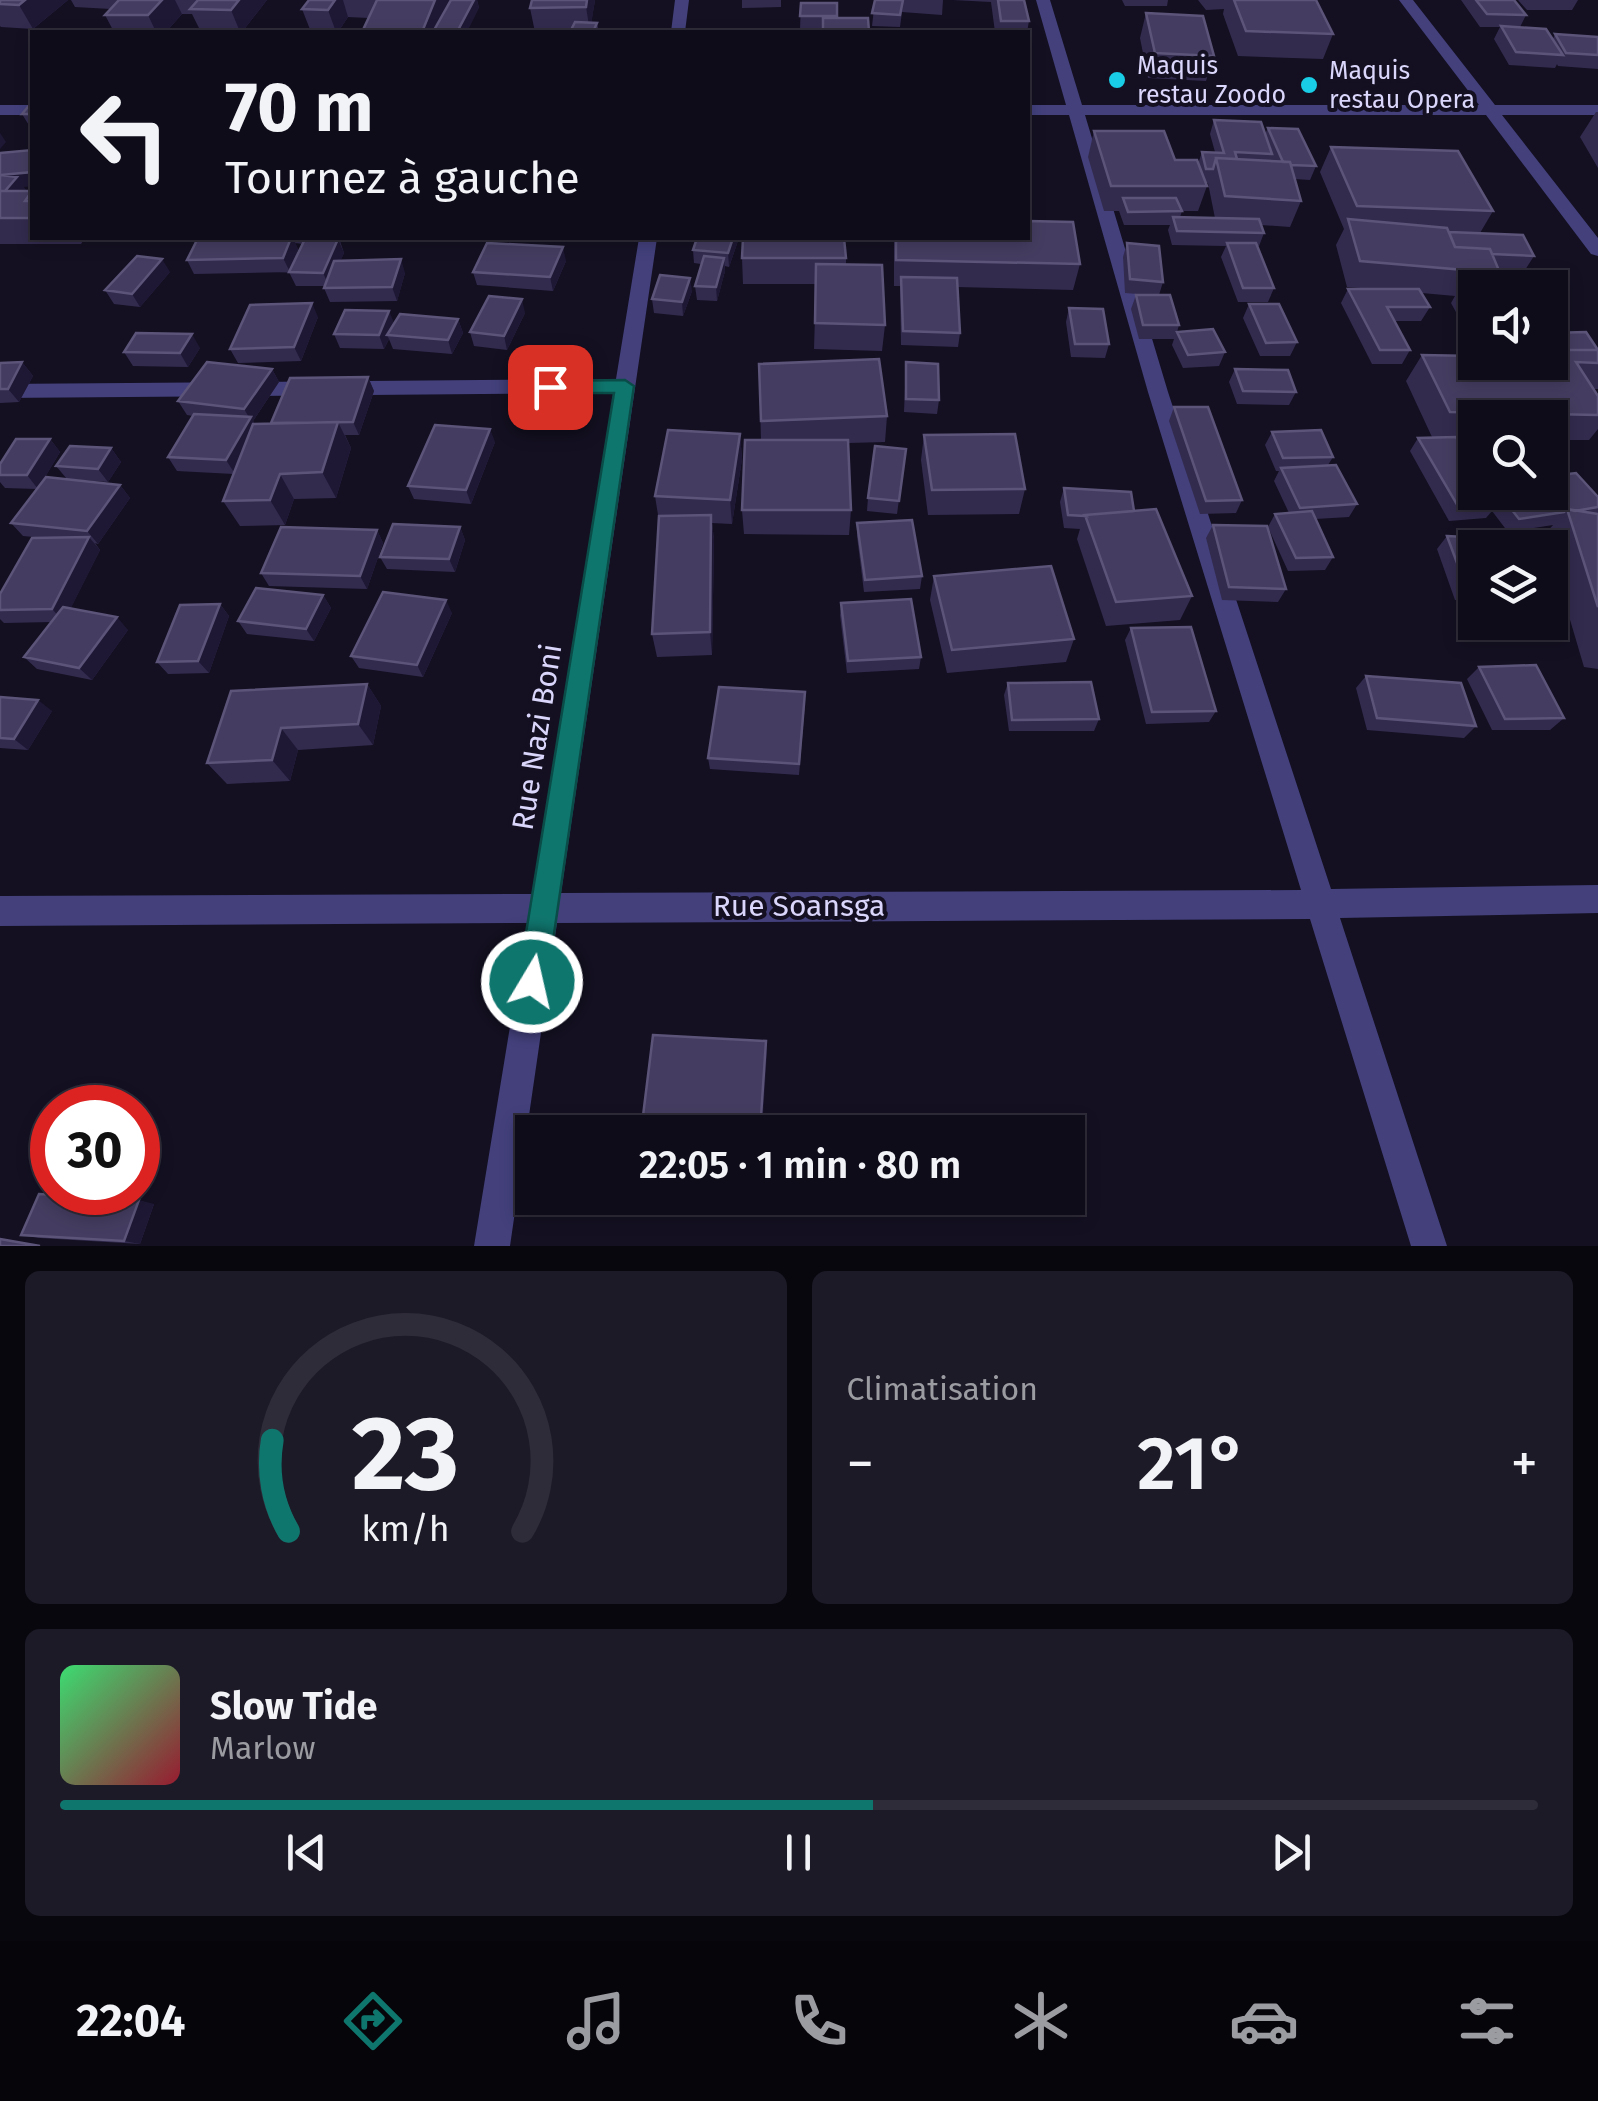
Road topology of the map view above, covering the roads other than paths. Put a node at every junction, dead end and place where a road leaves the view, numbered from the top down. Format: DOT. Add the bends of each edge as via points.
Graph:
graph roads {
  1 [pos="682,0"];
  2 [pos="1043,0"];
  3 [pos="1406,0"];
  4 [pos="678,30"];
  5 [pos="0,110"];
  6 [pos="30,110"];
  7 [pos="1030,110"];
  8 [pos="1077,110"];
  9 [pos="1598,110"];
  10 [pos="1494,111"];
  11 [pos="648,240"];
  12 [pos="1598,250"];
  13 [pos="625,386"];
  14 [pos="0,392"];
  15 [pos="1598,899"];
  16 [pos="1319,904"];
  17 [pos="544,907"];
  18 [pos="0,911"];
  19 [pos="492,1246"];
  20 [pos="1429,1246"];
  1 -- 4 [label="street"];
  2 -- 8 [label="street"];
  3 -- 10 [label="street"];
  5 -- 6 [label="street"];
  7 -- 8 [label="street"];
  8 -- 10 [label="street"];
  8 -- 16 [label="street"];
  9 -- 10 [label="street"];
  10 -- 12 [label="street"];
  11 -- 13 [label="street, Rue Nazi Boni"];
  13 -- 14 [label="street"];
  13 -- 17 [label="street, Rue Nazi Boni"];
  15 -- 16 [label="street, Rue Soansga"];
  16 -- 17 [label="street, Rue Soansga"];
  16 -- 20 [label="street"];
  17 -- 18 [label="street, Rue Soansga"];
  17 -- 19 [label="street, Rue Nazi Boni"];
}
